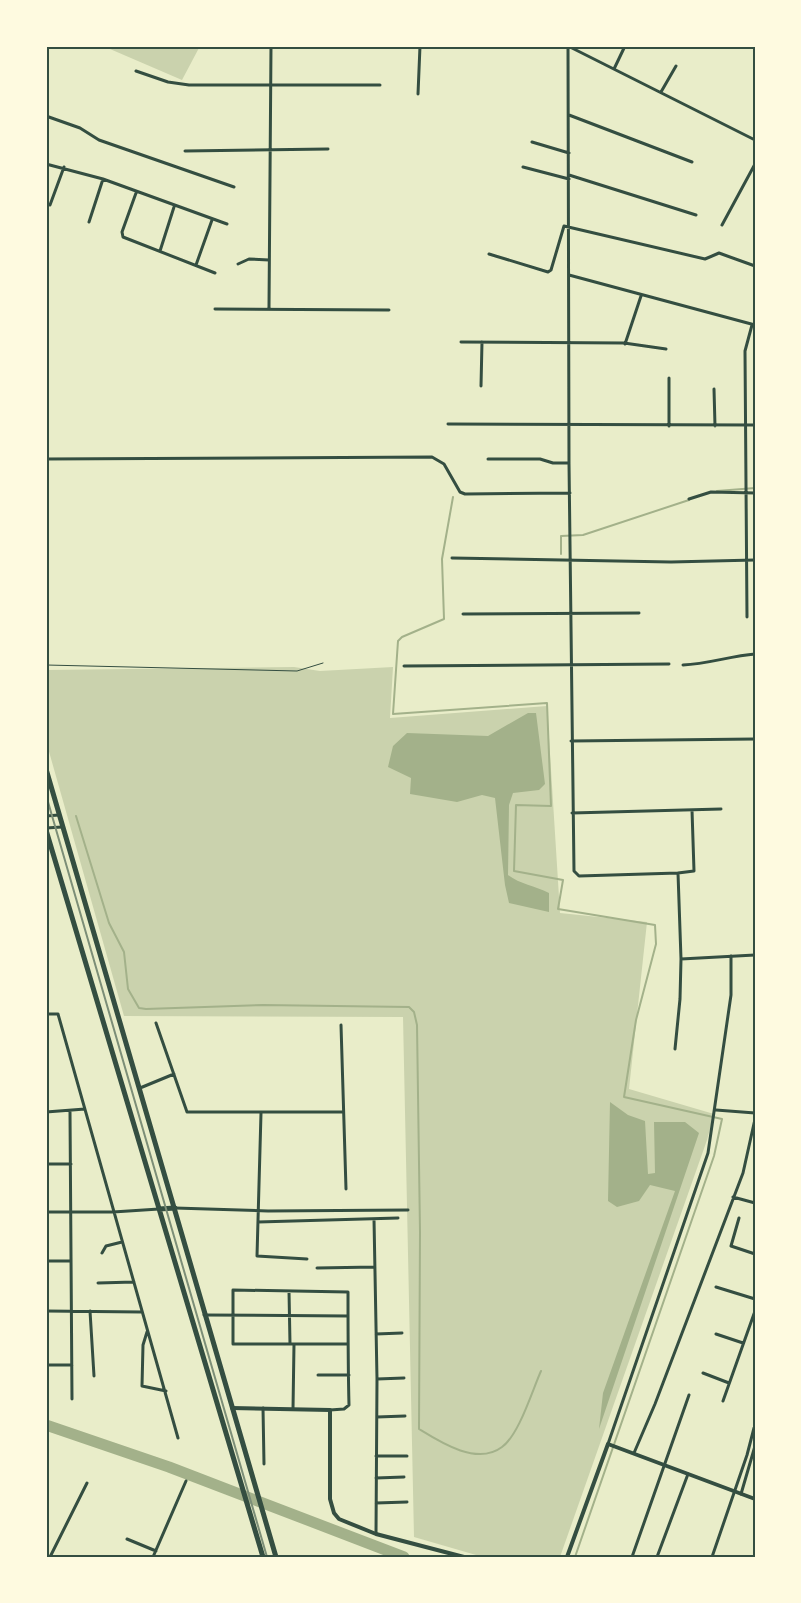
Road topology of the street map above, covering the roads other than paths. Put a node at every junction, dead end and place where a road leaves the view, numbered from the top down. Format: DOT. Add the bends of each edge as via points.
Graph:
graph roads {
  1 [pos="271,46"];
  2 [pos="420,46"];
  3 [pos="568,46"];
  4 [pos="625,46"];
  5 [pos="676,66"];
  6 [pos="614,69"];
  7 [pos="136,71"];
  8 [pos="270,84"];
  9 [pos="380,85"];
  10 [pos="661,92"];
  11 [pos="418,94"];
  12 [pos="569,115"];
  13 [pos="46,116"];
  14 [pos="755,140"];
  15 [pos="532,142"];
  16 [pos="271,149"];
  17 [pos="328,149"];
  18 [pos="185,151"];
  19 [pos="569,153"];
  20 [pos="692,162"];
  21 [pos="46,164"];
  22 [pos="755,164"];
  23 [pos="523,167"];
  24 [pos="64,168"];
  25 [pos="569,177"];
  26 [pos="103,179"];
  27 [pos="234,187"];
  28 [pos="136,193"];
  29 [pos="50,205"];
  30 [pos="174,207"];
  31 [pos="696,215"];
  32 [pos="212,220"];
  33 [pos="89,222"];
  34 [pos="227,224"];
  35 [pos="722,225"];
  36 [pos="569,227"];
  37 [pos="160,251"];
  38 [pos="489,254"];
  39 [pos="269,260"];
  40 [pos="238,264"];
  41 [pos="196,265"];
  42 [pos="755,266"];
  43 [pos="214,273"];
  44 [pos="568,275"];
  45 [pos="642,296"];
  46 [pos="269,308"];
  47 [pos="214,309"];
  48 [pos="389,310"];
  49 [pos="753,325"];
  50 [pos="461,342"];
  51 [pos="482,342"];
  52 [pos="570,342"];
  53 [pos="626,344"];
  54 [pos="666,349"];
  55 [pos="669,378"];
  56 [pos="482,386"];
  57 [pos="714,389"];
  58 [pos="448,424"];
  59 [pos="568,424"];
  60 [pos="755,425"];
  61 [pos="669,426"];
  62 [pos="715,426"];
  63 [pos="746,426"];
  64 [pos="46,459"];
  65 [pos="488,459"];
  66 [pos="569,463"];
  67 [pos="746,492"];
  68 [pos="570,493"];
  69 [pos="755,493"];
  70 [pos="689,498"];
  71 [pos="452,558"];
  72 [pos="746,560"];
  73 [pos="755,560"];
  74 [pos="570,561"];
  75 [pos="640,613"];
  76 [pos="463,614"];
  77 [pos="570,615"];
  78 [pos="747,617"];
  79 [pos="755,654"];
  80 [pos="323,663"];
  81 [pos="669,664"];
  82 [pos="683,664"];
  83 [pos="46,665"];
  84 [pos="570,665"];
  85 [pos="404,666"];
  86 [pos="755,739"];
  87 [pos="571,741"];
  88 [pos="46,769"];
  89 [pos="721,809"];
  90 [pos="692,810"];
  91 [pos="572,813"];
  92 [pos="59,815"];
  93 [pos="46,816"];
  94 [pos="62,827"];
  95 [pos="46,829"];
  96 [pos="678,873"];
  97 [pos="755,955"];
  98 [pos="730,956"];
  99 [pos="681,959"];
  100 [pos="46,1014"];
  101 [pos="156,1023"];
  102 [pos="341,1025"];
  103 [pos="675,1049"];
  104 [pos="174,1074"];
  105 [pos="140,1088"];
  106 [pos="85,1109"];
  107 [pos="46,1112"];
  108 [pos="70,1112"];
  109 [pos="343,1112"];
  110 [pos="715,1112"];
  111 [pos="261,1113"];
  112 [pos="755,1113"];
  113 [pos="755,1119"];
  114 [pos="46,1164"];
  115 [pos="71,1164"];
  116 [pos="346,1188"];
  117 [pos="732,1197"];
  118 [pos="755,1203"];
  119 [pos="159,1208"];
  120 [pos="174,1208"];
  121 [pos="259,1210"];
  122 [pos="408,1210"];
  123 [pos="46,1212"];
  124 [pos="71,1212"];
  125 [pos="113,1212"];
  126 [pos="398,1218"];
  127 [pos="739,1218"];
  128 [pos="374,1219"];
  129 [pos="258,1222"];
  130 [pos="122,1242"];
  131 [pos="102,1253"];
  132 [pos="755,1254"];
  133 [pos="307,1259"];
  134 [pos="46,1261"];
  135 [pos="71,1261"];
  136 [pos="317,1268"];
  137 [pos="375,1268"];
  138 [pos="134,1282"];
  139 [pos="98,1283"];
  140 [pos="716,1287"];
  141 [pos="289,1291"];
  142 [pos="755,1299"];
  143 [pos="46,1311"];
  144 [pos="72,1311"];
  145 [pos="90,1311"];
  146 [pos="755,1311"];
  147 [pos="142,1312"];
  148 [pos="204,1316"];
  149 [pos="234,1316"];
  150 [pos="290,1316"];
  151 [pos="348,1316"];
  152 [pos="147,1332"];
  153 [pos="402,1333"];
  154 [pos="376,1334"];
  155 [pos="716,1334"];
  156 [pos="292,1344"];
  157 [pos="348,1344"];
  158 [pos="744,1344"];
  159 [pos="46,1365"];
  160 [pos="72,1365"];
  161 [pos="703,1373"];
  162 [pos="318,1375"];
  163 [pos="348,1375"];
  164 [pos="94,1376"];
  165 [pos="404,1378"];
  166 [pos="377,1379"];
  167 [pos="729,1383"];
  168 [pos="166,1391"];
  169 [pos="689,1395"];
  170 [pos="72,1399"];
  171 [pos="723,1401"];
  172 [pos="232,1408"];
  173 [pos="263,1408"];
  174 [pos="293,1409"];
  175 [pos="330,1410"];
  176 [pos="406,1416"];
  177 [pos="377,1417"];
  178 [pos="754,1428"];
  179 [pos="178,1438"];
  180 [pos="610,1444"];
  181 [pos="755,1446"];
  182 [pos="634,1453"];
  183 [pos="376,1456"];
  184 [pos="407,1456"];
  185 [pos="264,1464"];
  186 [pos="664,1465"];
  187 [pos="688,1474"];
  188 [pos="404,1477"];
  189 [pos="376,1478"];
  190 [pos="186,1481"];
  191 [pos="87,1483"];
  192 [pos="733,1491"];
  193 [pos="741,1494"];
  194 [pos="755,1499"];
  195 [pos="408,1502"];
  196 [pos="376,1503"];
  197 [pos="376,1534"];
  198 [pos="127,1539"];
  199 [pos="156,1551"];
  200 [pos="50,1557"];
  201 [pos="153,1557"];
  202 [pos="263,1557"];
  203 [pos="276,1557"];
  204 [pos="464,1557"];
  205 [pos="567,1557"];
  206 [pos="632,1557"];
  207 [pos="657,1557"];
  208 [pos="712,1557"];
  1 -- 8 [label="street"];
  2 -- 11 [label="street"];
  3 -- 6 [label="street"];
  3 -- 12 [label="street"];
  4 -- 6 [label="street"];
  5 -- 10 [label="street"];
  6 -- 10 [label="street"];
  7 -- 8 [label="street" via="189,85"];
  8 -- 9 [label="street"];
  8 -- 16 [label="street"];
  10 -- 14 [label="street"];
  12 -- 19 [label="street"];
  12 -- 20 [label="street"];
  13 -- 27 [label="street" via="80,128 99,140"];
  15 -- 19 [label="street"];
  16 -- 17 [label="street"];
  16 -- 18 [label="street"];
  16 -- 39 [label="street"];
  19 -- 25 [label="street"];
  21 -- 24 [label="street"];
  22 -- 35 [label="street"];
  23 -- 25 [label="street"];
  24 -- 26 [label="street"];
  24 -- 29 [label="street"];
  25 -- 31 [label="street"];
  25 -- 36 [label="street"];
  26 -- 28 [label="street"];
  26 -- 33 [label="street"];
  28 -- 30 [label="street"];
  28 -- 37 [label="street" via="122,236"];
  30 -- 32 [label="street"];
  30 -- 37 [label="street"];
  32 -- 34 [label="street"];
  32 -- 41 [label="street"];
  36 -- 38 [label="street" via="564,226 548,272"];
  36 -- 42 [label="street" via="705,259 719,253"];
  36 -- 44 [label="street"];
  37 -- 41 [label="street"];
  39 -- 40 [label="street" via="248,259"];
  39 -- 46 [label="street"];
  41 -- 43 [label="street"];
  44 -- 45 [label="street"];
  44 -- 52 [label="street"];
  45 -- 49 [label="street"];
  45 -- 53 [label="street"];
  46 -- 47 [label="street"];
  46 -- 48 [label="street"];
  49 -- 63 [label="street" via="745,347"];
  50 -- 51 [label="street"];
  51 -- 52 [label="street"];
  51 -- 56 [label="street"];
  52 -- 53 [label="street"];
  52 -- 59 [label="street"];
  53 -- 54 [label="street"];
  55 -- 61 [label="street"];
  57 -- 62 [label="street"];
  58 -- 59 [label="street"];
  59 -- 61 [label="street"];
  59 -- 66 [label="street"];
  60 -- 63 [label="street"];
  61 -- 62 [label="street"];
  62 -- 63 [label="street"];
  63 -- 67 [label="street"];
  64 -- 68 [label="street" via="432,457 444,464 460,492 465,494"];
  65 -- 66 [label="street" via="540,459"];
  66 -- 68 [label="street"];
  67 -- 69 [label="street"];
  67 -- 70 [label="street" via="711,492"];
  67 -- 72 [label="street"];
  68 -- 74 [label="street"];
  71 -- 74 [label="street"];
  72 -- 73 [label="street"];
  72 -- 74 [label="street"];
  72 -- 78 [label="street"];
  74 -- 77 [label="street"];
  75 -- 77 [label="street"];
  76 -- 77 [label="street"];
  77 -- 84 [label="street"];
  79 -- 82 [label="street"];
  80 -- 83 [label="lane" via="297,670"];
  81 -- 84 [label="street"];
  84 -- 85 [label="street"];
  84 -- 87 [label="street"];
  86 -- 87 [label="street"];
  87 -- 91 [label="street"];
  88 -- 92 [label="main road"];
  89 -- 90 [label="street"];
  90 -- 91 [label="street"];
  90 -- 96 [label="street" via="694,871"];
  91 -- 96 [label="street" via="576,874"];
  92 -- 93 [label="street"];
  92 -- 94 [label="main road"];
  94 -- 95 [label="street"];
  94 -- 105 [label="main road"];
  95 -- 119 [label="main road"];
  96 -- 99 [label="street"];
  97 -- 98 [label="street"];
  98 -- 99 [label="street"];
  98 -- 110 [label="street" via="731,995"];
  99 -- 103 [label="street"];
  100 -- 106 [label="street" via="58,1014"];
  101 -- 104 [label="street"];
  102 -- 109 [label="street"];
  104 -- 105 [label="street"];
  104 -- 111 [label="street" via="187,1112"];
  105 -- 120 [label="main road"];
  106 -- 108 [label="street"];
  106 -- 125 [label="street"];
  107 -- 108 [label="street"];
  108 -- 115 [label="street"];
  109 -- 111 [label="street"];
  109 -- 116 [label="street"];
  110 -- 112 [label="street"];
  110 -- 180 [label="street" via="708,1153"];
  111 -- 121 [label="street"];
  113 -- 117 [label="street" via="742,1173"];
  114 -- 115 [label="street"];
  115 -- 124 [label="street"];
  117 -- 118 [label="street"];
  117 -- 182 [label="street"];
  119 -- 120 [label="main road"];
  119 -- 125 [label="street"];
  119 -- 202 [label="main road"];
  120 -- 121 [label="street"];
  120 -- 148 [label="main road"];
  121 -- 122 [label="street"];
  121 -- 129 [label="street"];
  123 -- 124 [label="street"];
  124 -- 125 [label="street"];
  124 -- 135 [label="street"];
  125 -- 130 [label="street"];
  126 -- 128 [label="street"];
  127 -- 132 [label="street" via="731,1246"];
  128 -- 129 [label="street"];
  128 -- 137 [label="street"];
  129 -- 133 [label="street" via="258,1258"];
  130 -- 131 [label="street" via="106,1246"];
  130 -- 138 [label="street"];
  134 -- 135 [label="street"];
  135 -- 144 [label="street"];
  136 -- 137 [label="street"];
  137 -- 154 [label="street"];
  138 -- 139 [label="street"];
  138 -- 147 [label="street"];
  140 -- 142 [label="street"];
  141 -- 149 [label="street" via="232,1290"];
  141 -- 150 [label="street"];
  141 -- 151 [label="street" via="348,1292"];
  143 -- 144 [label="street"];
  144 -- 145 [label="street"];
  144 -- 160 [label="street"];
  145 -- 147 [label="street"];
  145 -- 164 [label="street"];
  146 -- 158 [label="street"];
  147 -- 152 [label="street"];
  148 -- 149 [label="street"];
  148 -- 172 [label="main road"];
  149 -- 150 [label="street"];
  149 -- 156 [label="street" via="233,1344"];
  150 -- 151 [label="street"];
  150 -- 156 [label="street"];
  151 -- 157 [label="street"];
  152 -- 168 [label="street"];
  152 -- 168 [label="street" via="142,1344 142,1386"];
  153 -- 154 [label="street"];
  154 -- 166 [label="street"];
  155 -- 158 [label="street"];
  156 -- 157 [label="street"];
  156 -- 174 [label="street"];
  157 -- 163 [label="street"];
  158 -- 167 [label="street"];
  159 -- 160 [label="street"];
  160 -- 170 [label="street"];
  161 -- 167 [label="street"];
  162 -- 163 [label="street"];
  163 -- 175 [label="street" via="349,1405 344,1409"];
  165 -- 166 [label="street"];
  166 -- 177 [label="street"];
  167 -- 171 [label="street"];
  168 -- 179 [label="street"];
  169 -- 186 [label="street"];
  172 -- 173 [label="street"];
  172 -- 203 [label="main road"];
  173 -- 174 [label="street"];
  173 -- 185 [label="street"];
  174 -- 175 [label="street"];
  175 -- 197 [label="street" via="330,1499 334,1513 339,1520"];
  176 -- 177 [label="street"];
  177 -- 183 [label="street"];
  178 -- 192 [label="street"];
  180 -- 182 [label="street"];
  180 -- 205 [label="street"];
  181 -- 193 [label="street"];
  182 -- 186 [label="street"];
  183 -- 184 [label="street"];
  183 -- 189 [label="street"];
  186 -- 187 [label="street"];
  186 -- 206 [label="street"];
  187 -- 192 [label="street"];
  187 -- 207 [label="street"];
  188 -- 189 [label="street"];
  189 -- 196 [label="street"];
  190 -- 199 [label="street"];
  191 -- 200 [label="street"];
  192 -- 193 [label="street"];
  192 -- 208 [label="street"];
  193 -- 194 [label="street"];
  195 -- 196 [label="street"];
  196 -- 197 [label="street"];
  197 -- 204 [label="street"];
  198 -- 199 [label="street"];
  199 -- 201 [label="street"];
}
